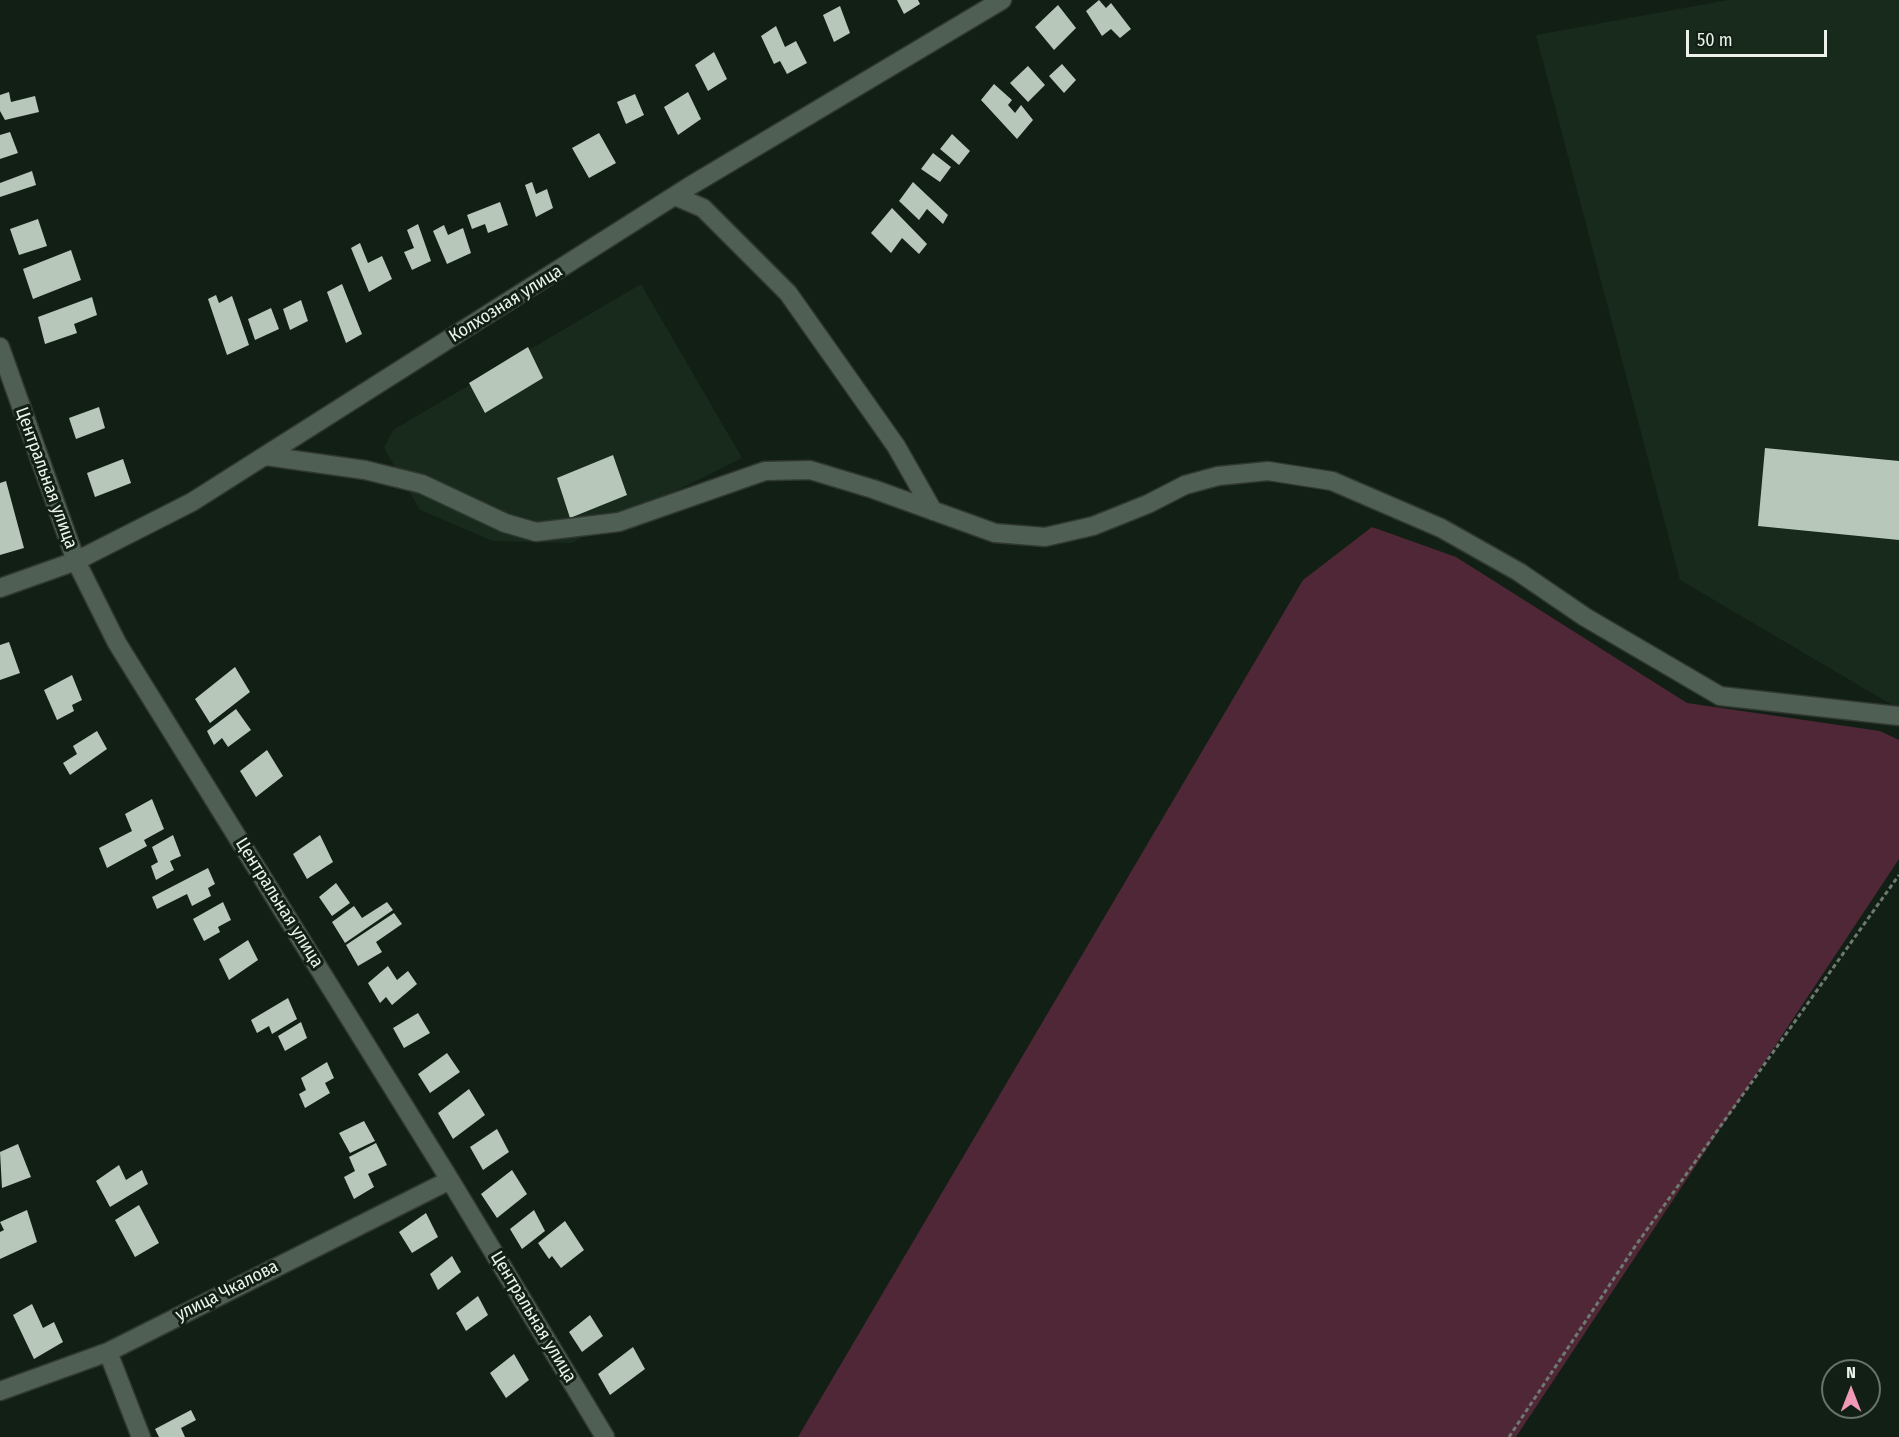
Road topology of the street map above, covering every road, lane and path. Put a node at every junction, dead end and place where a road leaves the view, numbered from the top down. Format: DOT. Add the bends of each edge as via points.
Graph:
graph roads {
  1 [pos="1002,0"];
  2 [pos="675,196"];
  3 [pos="0,347"];
  4 [pos="266,456"];
  5 [pos="933,511"];
  6 [pos="76,561"];
  7 [pos="0,588"];
  8 [pos="1899,716"];
  9 [pos="1899,874"];
  10 [pos="450,1180"];
  11 [pos="108,1352"];
  12 [pos="0,1391"];
  13 [pos="141,1437"];
  14 [pos="605,1437"];
  15 [pos="1509,1437"];
  1 -- 2 [label="street, Колхозная улица"];
  2 -- 4 [label="street, Колхозная улица"];
  2 -- 5 [label="street" via="703,208 788,293 896,446"];
  3 -- 6 [label="street, Центральная улица"];
  4 -- 5 [label="street" via="365,470 422,484 506,523 536,532 619,522 765,471 810,470"];
  4 -- 6 [label="street, Колхозная улица" via="192,502"];
  5 -- 8 [label="street" via="995,533 1045,537 1093,526 1185,485 1218,476 1268,471 1332,481 1450,534 1519,572 1585,617 1720,696"];
  6 -- 7 [label="street, Колхозная улица"];
  6 -- 10 [label="street, Центральная улица" via="117,643"];
  9 -- 15 [label="path" via="1636,1245"];
  10 -- 11 [label="street, улица Чкалова"];
  10 -- 14 [label="street, Центральная улица"];
  11 -- 12 [label="street, улица Чкалова"];
  11 -- 13 [label="street"];
}
